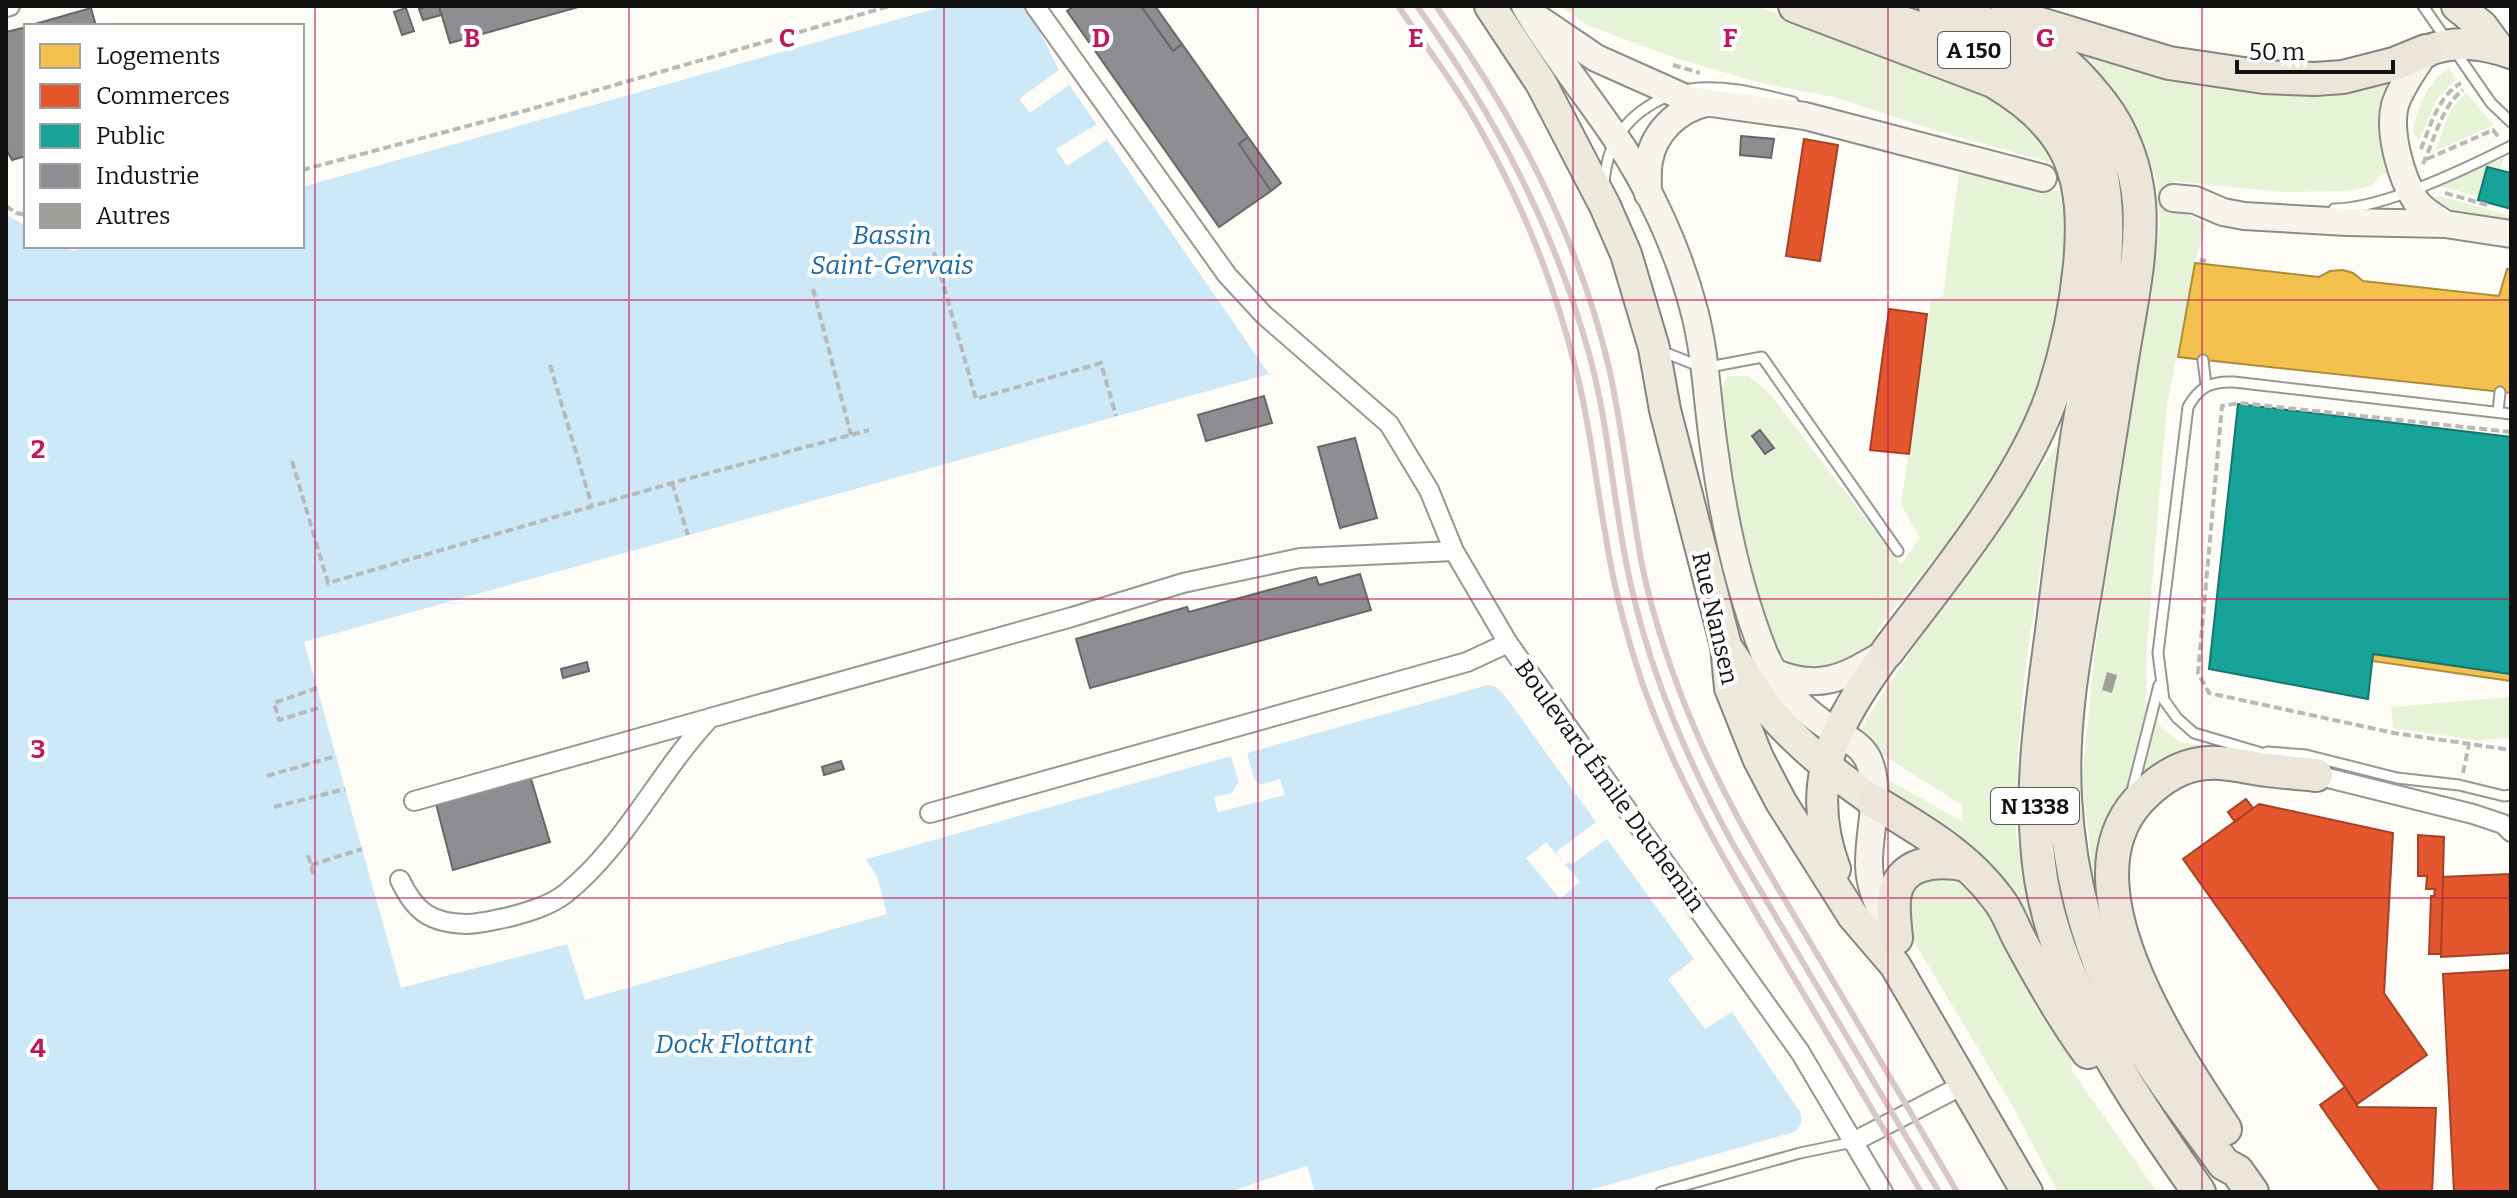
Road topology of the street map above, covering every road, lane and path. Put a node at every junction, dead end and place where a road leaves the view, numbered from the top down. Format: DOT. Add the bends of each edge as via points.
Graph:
graph roads {
  1 [pos="890,6"];
  2 [pos="1035,6"];
  3 [pos="1490,6"];
  4 [pos="1795,6"];
  5 [pos="1852,6"];
  6 [pos="1935,6"];
  7 [pos="1981,6"];
  8 [pos="2423,6"];
  9 [pos="2457,6"];
  10 [pos="1524,8"];
  11 [pos="2438,48"];
  12 [pos="2505,51"];
  13 [pos="2457,84"];
  14 [pos="2463,90"];
  15 [pos="1675,93"];
  16 [pos="1706,103"];
  17 [pos="1835,113"];
  18 [pos="2079,122"];
  19 [pos="2511,122"];
  20 [pos="1908,132"];
  21 [pos="1615,137"];
  22 [pos="2508,145"];
  23 [pos="2420,150"];
  24 [pos="1959,156"];
  25 [pos="2425,160"];
  26 [pos="304,169"];
  27 [pos="2043,178"];
  28 [pos="2417,188"];
  29 [pos="1648,194"];
  30 [pos="2184,199"];
  31 [pos="2241,204"];
  32 [pos="6,206"];
  33 [pos="1605,206"];
  34 [pos="2256,206"];
  35 [pos="2497,207"];
  36 [pos="24,215"];
  37 [pos="2445,224"];
  38 [pos="2511,234"];
  39 [pos="934,252"];
  40 [pos="813,289"];
  41 [pos="1654,348"];
  42 [pos="2203,360"];
  43 [pos="550,365"];
  44 [pos="1704,368"];
  45 [pos="2206,385"];
  46 [pos="2500,392"];
  47 [pos="2498,412"];
  48 [pos="2511,414"];
  49 [pos="1116,416"];
  50 [pos="869,430"];
  51 [pos="2511,432"];
  52 [pos="851,435"];
  53 [pos="292,461"];
  54 [pos="672,483"];
  55 [pos="592,506"];
  56 [pos="688,535"];
  57 [pos="1454,551"];
  58 [pos="1898,551"];
  59 [pos="1508,643"];
  60 [pos="1726,646"];
  61 [pos="1887,652"];
  62 [pos="1774,672"];
  63 [pos="2161,679"];
  64 [pos="317,688"];
  65 [pos="322,707"];
  66 [pos="710,718"];
  67 [pos="1836,733"];
  68 [pos="2469,744"];
  69 [pos="2511,750"];
  70 [pos="2260,751"];
  71 [pos="336,756"];
  72 [pos="1826,765"];
  73 [pos="2462,774"];
  74 [pos="2316,775"];
  75 [pos="267,776"];
  76 [pos="345,789"];
  77 [pos="2511,795"];
  78 [pos="414,801"];
  79 [pos="1873,801"];
  80 [pos="274,807"];
  81 [pos="930,813"];
  82 [pos="2124,821"];
  83 [pos="2511,832"];
  84 [pos="362,849"];
  85 [pos="308,855"];
  86 [pos="311,865"];
  87 [pos="1967,865"];
  88 [pos="314,876"];
  89 [pos="400,880"];
  90 [pos="1853,916"];
  91 [pos="1896,952"];
  92 [pos="1963,1085"];
  93 [pos="2157,1133"];
  94 [pos="1853,1142"];
  95 [pos="2245,1182"];
  96 [pos="1661,1192"];
  97 [pos="1883,1192"];
  98 [pos="2027,1192"];
  99 [pos="2199,1192"];
  1 -- 26 [label="path"];
  2 -- 57 [label="street" via="1227,275 1264,315 1389,424 1429,490"];
  3 -- 33 [label="main road, Rue Nansen" via="1541,83"];
  4 -- 61 [label="highway" via="1993,81 2019,96 2055,133 2081,189 2078,280 2053,393 2002,494"];
  5 -- 18 [label="highway, A 150" via="2019,69 2050,91"];
  6 -- 95 [label="highway, N 1338" via="2052,54 2103,105 2134,172 2139,203 2135,273 2068,714 2067,827 2077,894 2113,995 2171,1089 2224,1164"];
  7 -- 11 [label="highway, A 150" via="2127,52 2192,68 2264,77 2315,79 2370,71"];
  8 -- 11 [label="lane"];
  9 -- 12 [label="main road"];
  10 -- 15 [label="main road" via="1596,58"];
  10 -- 21 [label="main road, Rue Nansen"];
  11 -- 12 [label="main road" via="2473,44"];
  11 -- 19 [label="lane"];
  11 -- 28 [label="main road" via="2401,90 2393,117 2394,140"];
  13 -- 23 [label="path" via="2442,102"];
  14 -- 25 [label="path" via="2449,105"];
  15 -- 16 [label="main road"];
  15 -- 17 [label="lane" via="1713,87 1743,90"];
  15 -- 21 [label="lane" via="1638,115"];
  16 -- 24 [label="main road" via="1805,116"];
  16 -- 29 [label="main road" via="1682,112 1661,133 1649,161"];
  18 -- 93 [label="highway, N 1338" via="2096,154 2105,192 2105,234 2035,752 2037,838 2041,881 2077,991"];
  20 -- 24 [label="lane"];
  21 -- 29 [label="main road, Rue Nansen"];
  21 -- 33 [label="lane" via="1606,170"];
  22 -- 25 [label="path" via="2493,130"];
  22 -- 28 [label="lane"];
  24 -- 27 [label="main road"];
  25 -- 28 [label="path"];
  28 -- 34 [label="lane" via="2343,209"];
  28 -- 35 [label="path" via="2428,196 2439,191"];
  28 -- 37 [label="main road" via="2423,209"];
  29 -- 44 [label="main road, Rue Nansen" via="1684,278"];
  30 -- 31 [label="lane"];
  30 -- 37 [label="main road" via="2244,216"];
  32 -- 36 [label="path"];
  33 -- 41 [label="main road, Rue Nansen" via="1626,254"];
  37 -- 38 [label="main road"];
  39 -- 49 [label="path" via="976,399 1101,363"];
  40 -- 52 [label="path"];
  41 -- 44 [label="lane"];
  41 -- 60 [label="main road, Rue Nansen"];
  42 -- 45 [label="lane"];
  43 -- 55 [label="path"];
  44 -- 58 [label="lane" via="1762,357"];
  44 -- 62 [label="main road, Rue Nansen" via="1728,531"];
  45 -- 47 [label="lane" via="2234,382"];
  45 -- 63 [label="lane" via="2188,407 2158,653"];
  46 -- 47 [label="lane"];
  47 -- 48 [label="lane"];
  50 -- 52 [label="path"];
  51 -- 68 [label="path" via="2240,403 2222,406 2198,673 2209,693"];
  52 -- 54 [label="path"];
  53 -- 55 [label="path" via="328,583"];
  54 -- 55 [label="path"];
  54 -- 56 [label="path"];
  57 -- 59 [label="street"];
  57 -- 66 [label="street" via="1300,558 1183,583"];
  59 -- 81 [label="street, Boulevard Émile Duchemin" via="1467,662"];
  59 -- 94 [label="street, Boulevard Émile Duchemin" via="1800,1052"];
  60 -- 72 [label="main road" via="1772,713"];
  60 -- 90 [label="main road, Rue Nansen" via="1730,688 1758,758"];
  61 -- 62 [label="main road" via="1827,681 1791,680"];
  61 -- 67 [label="main road"];
  62 -- 67 [label="main road, Rue Nansen" via="1802,707"];
  63 -- 70 [label="lane" via="2164,700 2194,733"];
  63 -- 82 [label="lane"];
  64 -- 65 [label="path" via="274,703 279,720"];
  66 -- 78 [label="street"];
  66 -- 89 [label="street" via="594,865 540,908 479,924 445,923 420,911"];
  67 -- 72 [label="main road"];
  67 -- 79 [label="main road, Rue Nansen" via="1867,756"];
  68 -- 69 [label="path"];
  68 -- 73 [label="path"];
  70 -- 74 [label="lane"];
  70 -- 77 [label="lane" via="2306,755 2397,778"];
  71 -- 75 [label="path"];
  72 -- 79 [label="main road"];
  72 -- 90 [label="main road" via="1826,845"];
  74 -- 82 [label="highway" via="2197,764 2162,778"];
  74 -- 83 [label="street" via="2473,814"];
  76 -- 80 [label="path"];
  79 -- 87 [label="highway"];
  79 -- 91 [label="main road, Rue Nansen" via="1871,881"];
  82 -- 95 [label="highway" via="2113,858 2113,882 2130,957 2175,1054 2240,1153"];
  84 -- 86 [label="path"];
  85 -- 86 [label="path"];
  86 -- 88 [label="path"];
  87 -- 91 [label="highway" via="1934,862 1903,876 1894,899"];
  87 -- 93 [label="highway" via="1999,900 2075,1034 2132,1112"];
  90 -- 91 [label="main road, Rue Nansen"];
  91 -- 92 [label="main road, Rue Nansen"];
  92 -- 94 [label="street"];
  92 -- 98 [label="main road, Rue Nansen"];
  93 -- 99 [label="highway, N 1338"];
  94 -- 96 [label="lane"];
  94 -- 97 [label="street, Boulevard Émile Duchemin"];
}
